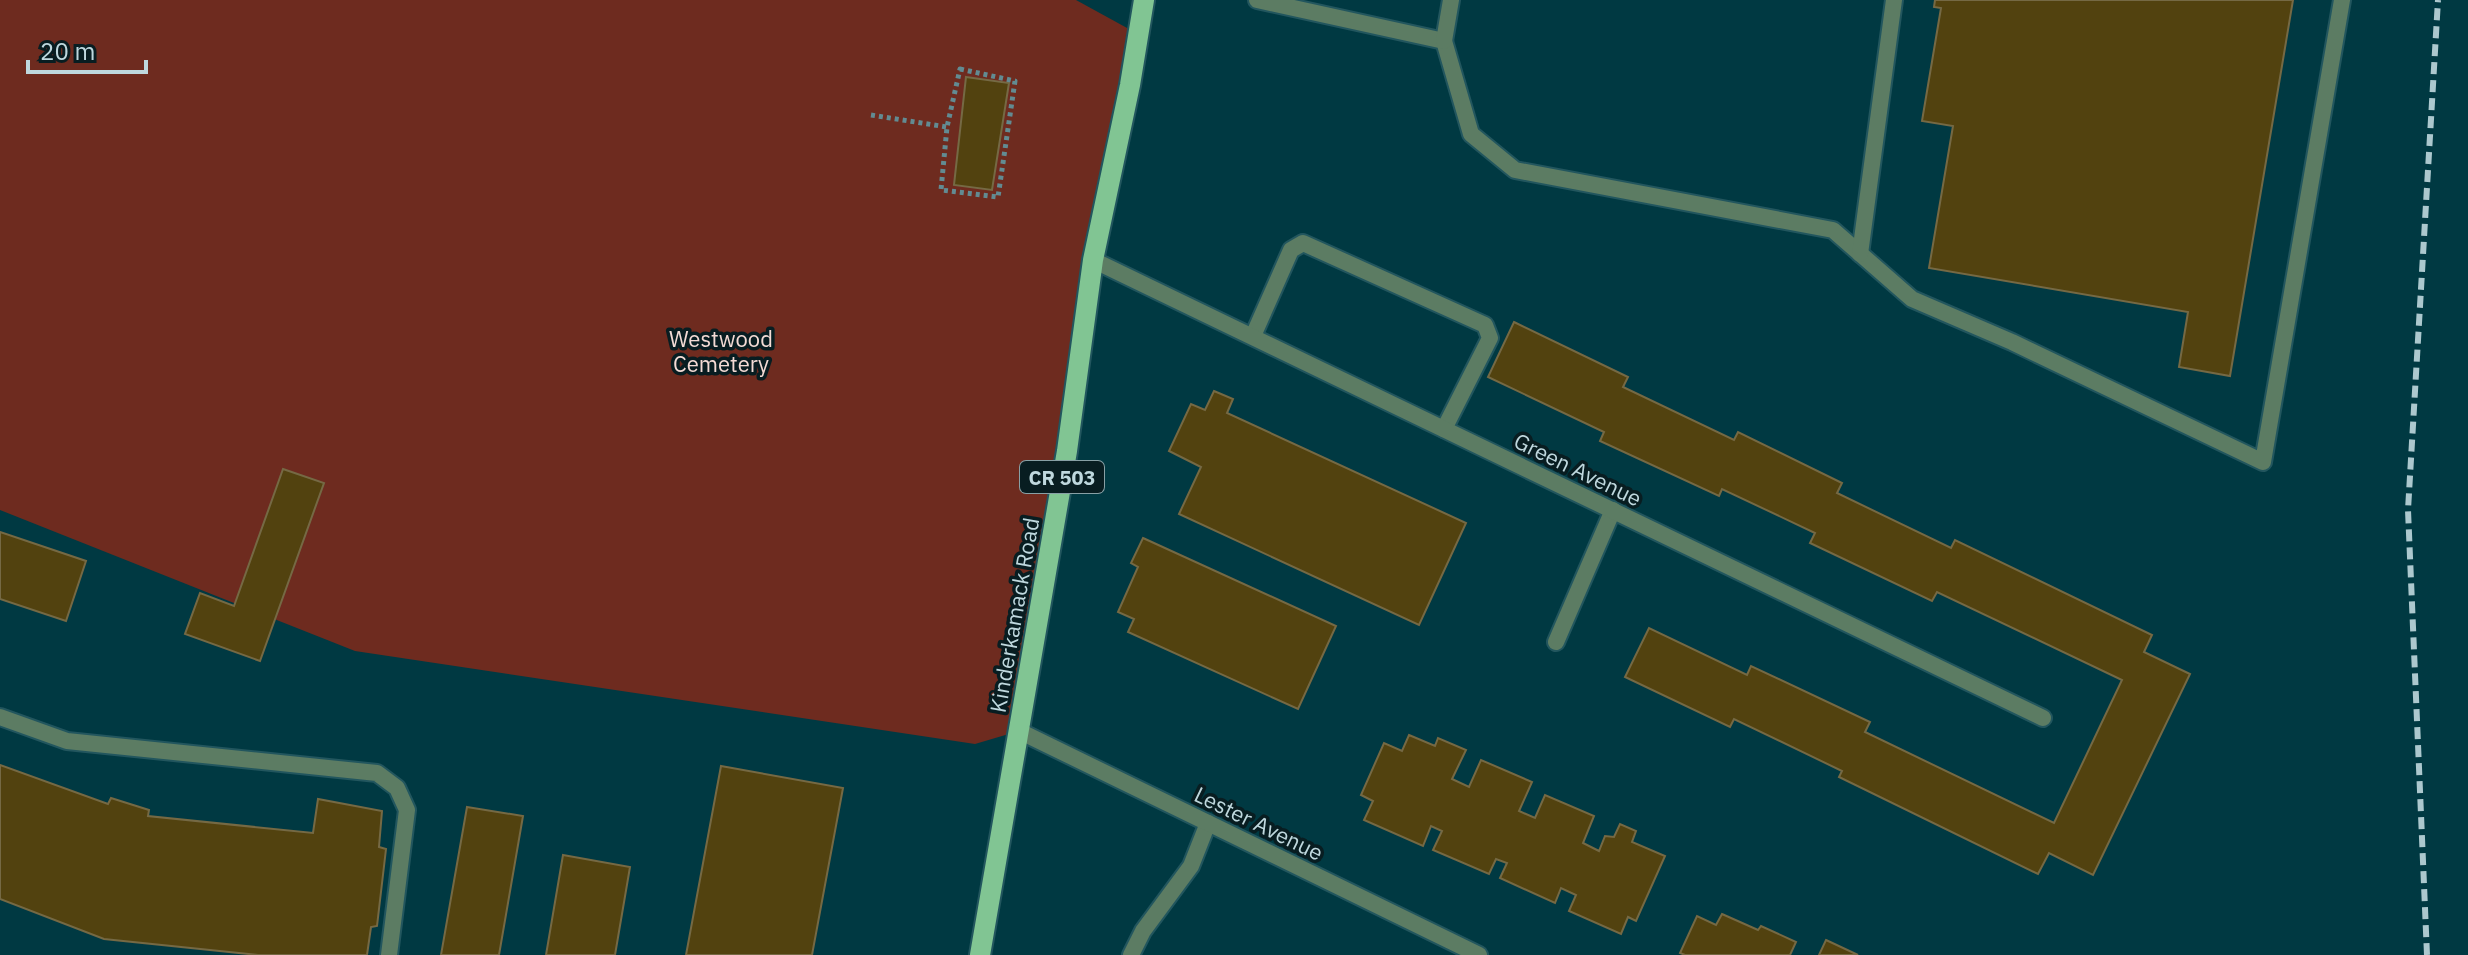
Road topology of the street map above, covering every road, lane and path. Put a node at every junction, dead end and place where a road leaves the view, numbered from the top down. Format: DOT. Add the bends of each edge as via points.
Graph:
graph roads {
  1 [pos="1144,0"];
  2 [pos="1257,0"];
  3 [pos="1451,0"];
  4 [pos="1894,0"];
  5 [pos="2342,0"];
  6 [pos="1444,41"];
  7 [pos="871,115"];
  8 [pos="947,127"];
  9 [pos="1860,254"];
  10 [pos="1093,260"];
  11 [pos="1253,336"];
  12 [pos="1444,429"];
  13 [pos="1613,510"];
  14 [pos="1556,642"];
  15 [pos="0,717"];
  16 [pos="2043,718"];
  17 [pos="1019,731"];
  18 [pos="1208,823"];
  19 [pos="389,955"];
  20 [pos="980,955"];
  21 [pos="1131,955"];
  22 [pos="1479,955"];
  1 -- 10 [label="main road, Kinderkamack Road / CR 503"];
  2 -- 6 [label="street"];
  3 -- 6 [label="street"];
  4 -- 9 [label="street"];
  5 -- 9 [label="street" via="2263,462 1912,299"];
  6 -- 9 [label="street" via="1471,134 1515,170 1833,230"];
  7 -- 8 [label="path"];
  8 -- 8 [label="path" via="941,190 998,197 1015,81 960,69"];
  10 -- 11 [label="street, Green Avenue"];
  10 -- 17 [label="main road, Kinderkamack Road / CR 503"];
  11 -- 12 [label="street, Green Avenue"];
  11 -- 12 [label="street" via="1291,250 1303,243 1485,325 1490,338"];
  12 -- 13 [label="street, Green Avenue"];
  13 -- 14 [label="street"];
  13 -- 16 [label="street, Green Avenue"];
  15 -- 19 [label="street" via="67,741 377,773 397,788 407,810"];
  17 -- 18 [label="street, Lester Avenue"];
  17 -- 20 [label="main road, Kinderkamack Road / CR 503"];
  18 -- 21 [label="street" via="1191,866"];
  18 -- 22 [label="street, Lester Avenue"];
}
